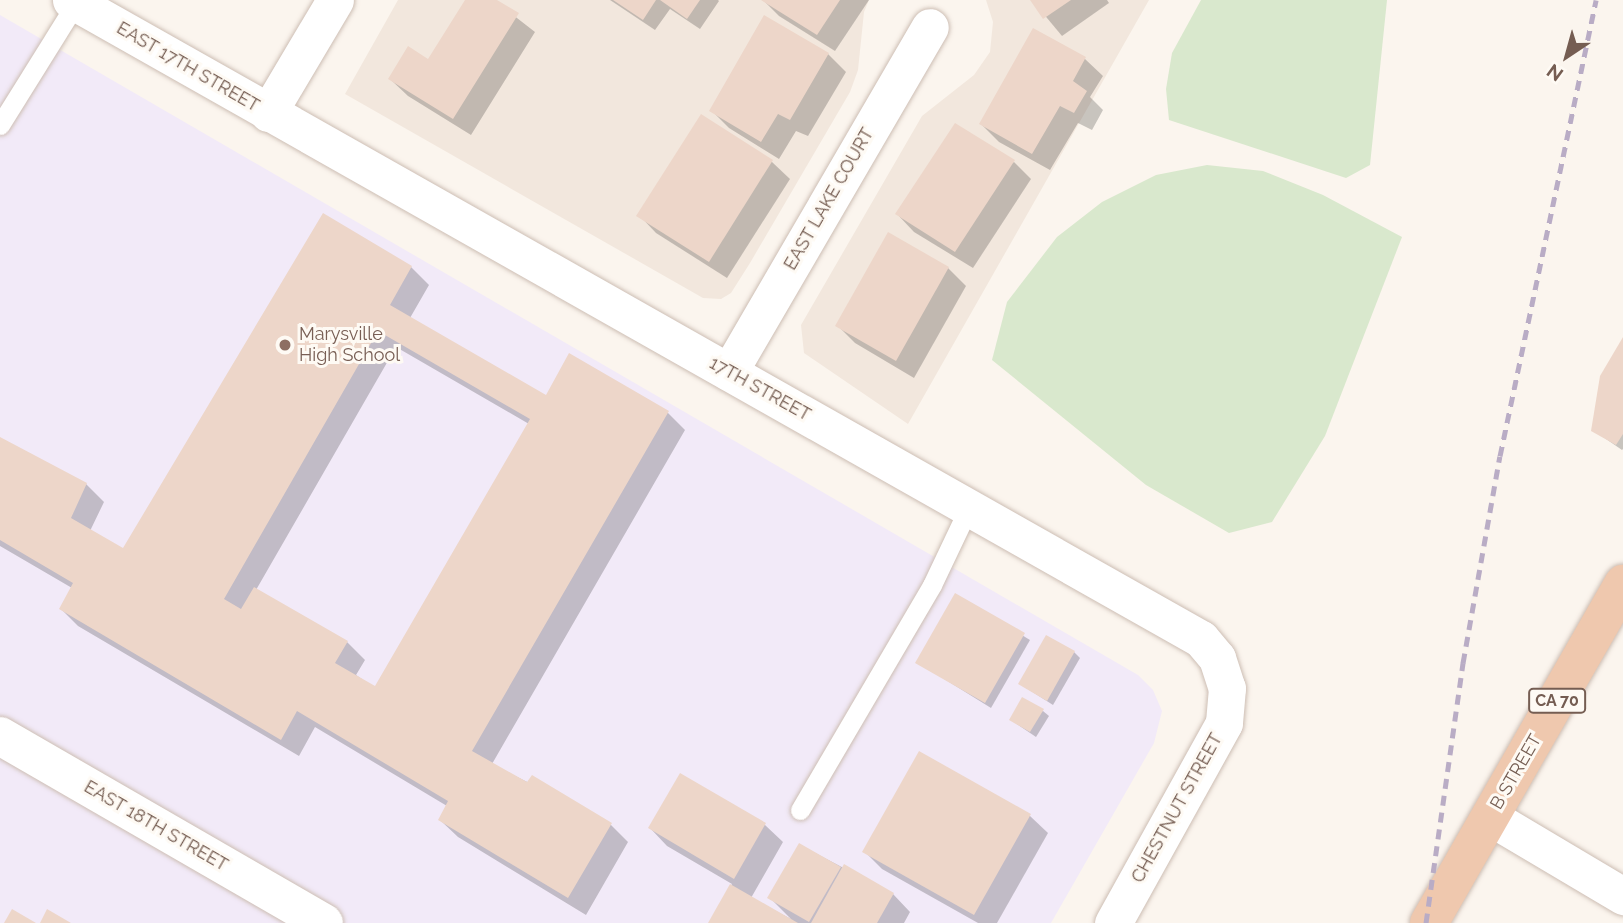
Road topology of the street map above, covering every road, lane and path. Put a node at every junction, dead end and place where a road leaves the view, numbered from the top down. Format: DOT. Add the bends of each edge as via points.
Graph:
graph roads {
  1 [pos="335,0"];
  2 [pos="74,2"];
  3 [pos="930,27"];
  4 [pos="268,113"];
  5 [pos="0,125"];
  6 [pos="729,372"];
  7 [pos="969,507"];
  8 [pos="1623,584"];
  9 [pos="1227,688"];
  10 [pos="0,736"];
  11 [pos="800,810"];
  12 [pos="1490,817"];
  13 [pos="1623,896"];
  14 [pos="318,920"];
  15 [pos="1113,923"];
  16 [pos="1429,923"];
  1 -- 4 [label="street"];
  2 -- 4 [label="street, EAST 17TH STREET"];
  2 -- 5 [label="lane"];
  3 -- 6 [label="street, EAST LAKE COURT"];
  4 -- 6 [label="street, 17TH STREET"];
  6 -- 7 [label="street, 17TH STREET"];
  7 -- 9 [label="street, 17TH STREET" via="1201,639 1217,658"];
  7 -- 11 [label="lane" via="932,585"];
  8 -- 12 [label="highway, B STREET / CA 70"];
  9 -- 15 [label="street, CHESTNUT STREET" via="1224,723 1208,757"];
  10 -- 14 [label="street, EAST 18TH STREET"];
  12 -- 13 [label="street"];
  12 -- 16 [label="highway, B STREET / CA 70"];
}
